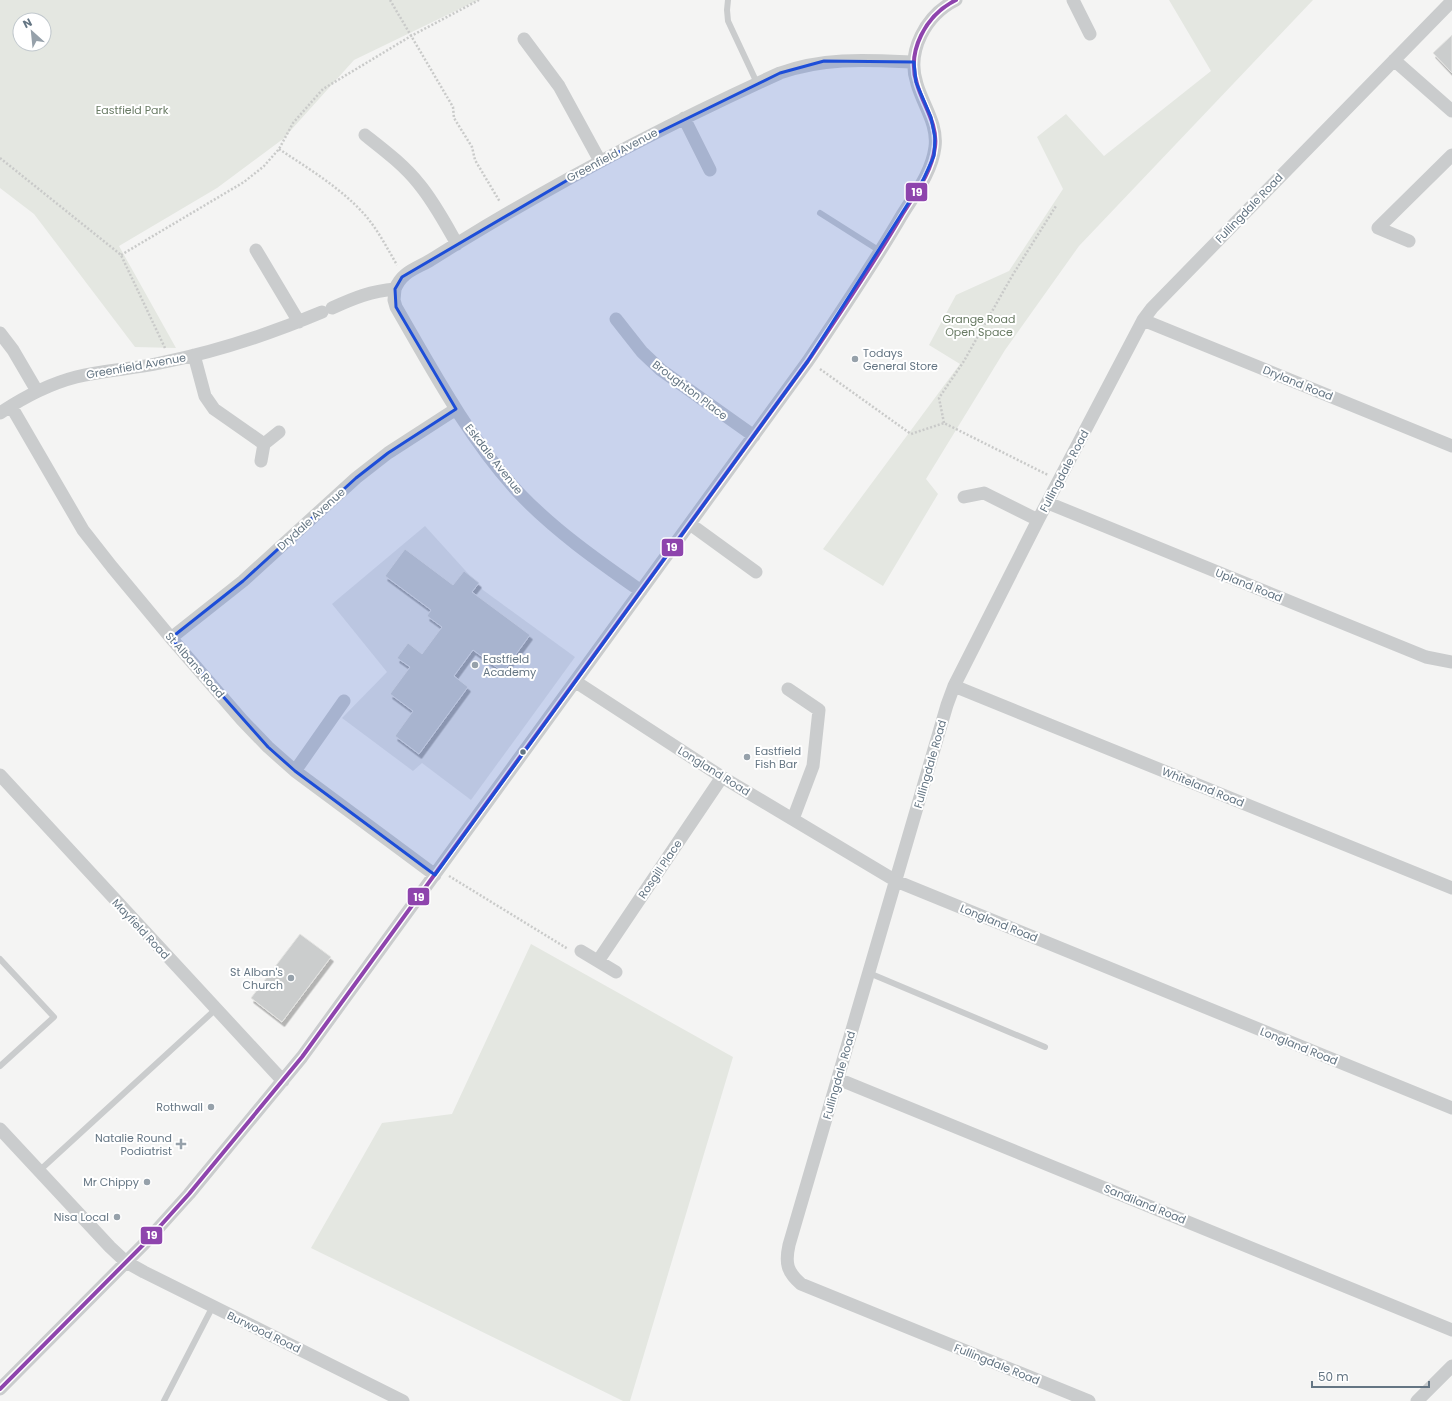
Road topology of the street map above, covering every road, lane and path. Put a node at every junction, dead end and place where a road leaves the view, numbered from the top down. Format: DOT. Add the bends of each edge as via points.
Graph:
graph roads {
  1 [pos="390,0"];
  2 [pos="479,0"];
  3 [pos="728,0"];
  4 [pos="956,0"];
  5 [pos="1073,0"];
  6 [pos="1452,1"];
  7 [pos="1090,34"];
  8 [pos="411,36"];
  9 [pos="524,39"];
  10 [pos="1394,60"];
  11 [pos="914,62"];
  12 [pos="757,83"];
  13 [pos="1452,111"];
  14 [pos="684,118"];
  15 [pos="365,135"];
  16 [pos="280,149"];
  17 [pos="1452,155"];
  18 [pos="0,158"];
  19 [pos="600,160"];
  20 [pos="710,170"];
  21 [pos="1056,206"];
  22 [pos="820,212"];
  23 [pos="507,213"];
  24 [pos="1409,241"];
  25 [pos="457,244"];
  26 [pos="256,250"];
  27 [pos="880,252"];
  28 [pos="121,255"];
  29 [pos="404,275"];
  30 [pos="395,289"];
  31 [pos="616,319"];
  32 [pos="1143,320"];
  33 [pos="299,322"];
  34 [pos="0,333"];
  35 [pos="194,355"];
  36 [pos="171,361"];
  37 [pos="808,361"];
  38 [pos="36,391"];
  39 [pos="5,409"];
  40 [pos="456,409"];
  41 [pos="944,423"];
  42 [pos="279,432"];
  43 [pos="754,436"];
  44 [pos="264,444"];
  45 [pos="1452,446"];
  46 [pos="261,461"];
  47 [pos="1059,480"];
  48 [pos="964,497"];
  49 [pos="1048,502"];
  50 [pos="1038,520"];
  51 [pos="690,524"];
  52 [pos="756,572"];
  53 [pos="641,591"];
  54 [pos="171,638"];
  55 [pos="1452,662"];
  56 [pos="576,682"];
  57 [pos="954,686"];
  58 [pos="788,689"];
  59 [pos="344,701"];
  60 [pos="295,771"];
  61 [pos="0,776"];
  62 [pos="722,777"];
  63 [pos="793,819"];
  64 [pos="437,872"];
  65 [pos="896,881"];
  66 [pos="1452,888"];
  67 [pos="581,951"];
  68 [pos="0,959"];
  69 [pos="598,961"];
  70 [pos="616,972"];
  71 [pos="869,973"];
  72 [pos="216,1009"];
  73 [pos="1044,1047"];
  74 [pos="0,1066"];
  75 [pos="838,1079"];
  76 [pos="283,1081"];
  77 [pos="1452,1108"];
  78 [pos="0,1129"];
  79 [pos="39,1171"];
  80 [pos="126,1262"];
  81 [pos="213,1306"];
  82 [pos="1452,1330"];
  83 [pos="1452,1366"];
  84 [pos="0,1389"];
  85 [pos="164,1401"];
  86 [pos="403,1401"];
  87 [pos="1089,1401"];
  88 [pos="1418,1401"];
  1 -- 8 [label="path"];
  2 -- 8 [label="path"];
  3 -- 12 [label="lane" via="728,21"];
  4 -- 11 [label="street" via="937,12 928,24 916,49"];
  5 -- 7 [label="street"];
  6 -- 10 [label="street, Fullingdale Road"];
  8 -- 16 [label="path" via="323,89 293,123"];
  8 -- 23 [label="path" via="453,107 454,118 472,147 475,160"];
  9 -- 19 [label="street" via="559,86"];
  10 -- 13 [label="street"];
  10 -- 32 [label="street, Fullingdale Road"];
  11 -- 12 [label="street, Greenfield Avenue" via="824,62 795,67"];
  11 -- 27 [label="street" via="916,82 934,127 934,156 924,180"];
  12 -- 14 [label="street, Greenfield Avenue"];
  14 -- 19 [label="street, Greenfield Avenue"];
  14 -- 20 [label="street"];
  15 -- 25 [label="street" via="394,158 420,185"];
  16 -- 28 [label="path" via="244,182"];
  16 -- 29 [label="path" via="351,200 366,216"];
  17 -- 24 [label="street" via="1378,228"];
  18 -- 28 [label="path"];
  19 -- 23 [label="street, Greenfield Avenue"];
  21 -- 41 [label="path" via="1012,276 964,361 939,398"];
  22 -- 27 [label="lane"];
  23 -- 25 [label="street, Greenfield Avenue"];
  25 -- 29 [label="street, Greenfield Avenue"];
  26 -- 33 [label="street"];
  27 -- 37 [label="street"];
  28 -- 36 [label="path"];
  29 -- 30 [label="street, Greenfield Avenue"];
  30 -- 33 [label="street, Greenfield Avenue" via="377,290 361,295"];
  30 -- 40 [label="street, Eskdale Avenue" via="396,307"];
  31 -- 43 [label="street, Broughton Place" via="637,346 661,370"];
  32 -- 45 [label="street, Dryland Road"];
  32 -- 47 [label="street, Fullingdale Road"];
  33 -- 35 [label="street, Greenfield Avenue"];
  34 -- 38 [label="street" via="13,350"];
  35 -- 36 [label="street, Greenfield Avenue"];
  35 -- 44 [label="street" via="205,396 214,409"];
  36 -- 38 [label="street, Greenfield Avenue" via="77,377"];
  37 -- 41 [label="path" via="911,434"];
  37 -- 43 [label="street"];
  38 -- 39 [label="street, Greenfield Avenue"];
  39 -- 54 [label="street, St Albans Road" via="83,530"];
  40 -- 53 [label="street, Eskdale Avenue" via="495,464 528,502 573,541"];
  40 -- 54 [label="street, Drydale Avenue" via="388,453 356,478 243,581"];
  41 -- 47 [label="path"];
  42 -- 44 [label="street"];
  43 -- 51 [label="street"];
  44 -- 46 [label="street"];
  47 -- 49 [label="street, Fullingdale Road"];
  48 -- 50 [label="street" via="984,493"];
  49 -- 50 [label="street, Fullingdale Road"];
  49 -- 55 [label="street, Upland Road" via="1426,657"];
  50 -- 57 [label="street, Fullingdale Road"];
  51 -- 52 [label="street"];
  51 -- 53 [label="street"];
  53 -- 56 [label="street"];
  54 -- 60 [label="street, St Albans Road" via="268,748"];
  56 -- 62 [label="street, Longland Road"];
  56 -- 64 [label="street"];
  57 -- 65 [label="street, Fullingdale Road"];
  57 -- 66 [label="street, Whiteland Road"];
  58 -- 63 [label="street" via="819,710 813,766"];
  59 -- 60 [label="street"];
  60 -- 64 [label="street, St Albans Road"];
  61 -- 72 [label="street, Mayfield Road"];
  62 -- 63 [label="street, Longland Road"];
  62 -- 69 [label="street, Rosgill Place"];
  63 -- 65 [label="street, Longland Road"];
  64 -- 67 [label="path" via="574,952"];
  64 -- 76 [label="street"];
  65 -- 71 [label="street, Fullingdale Road"];
  65 -- 77 [label="street, Longland Road"];
  67 -- 69 [label="street"];
  68 -- 74 [label="lane" via="54,1017"];
  69 -- 70 [label="street"];
  71 -- 73 [label="lane"];
  71 -- 75 [label="street, Fullingdale Road"];
  72 -- 76 [label="street, Mayfield Road"];
  72 -- 79 [label="lane"];
  75 -- 82 [label="street, Sandiland Road"];
  75 -- 87 [label="street, Fullingdale Road" via="789,1245 787,1265 791,1273 809,1288"];
  76 -- 80 [label="street" via="189,1194"];
  78 -- 79 [label="street, Burwood Road"];
  79 -- 80 [label="street, Burwood Road"];
  80 -- 81 [label="street, Burwood Road"];
  80 -- 84 [label="street"];
  81 -- 85 [label="lane"];
  81 -- 86 [label="street, Burwood Road"];
  83 -- 88 [label="street"];
}
